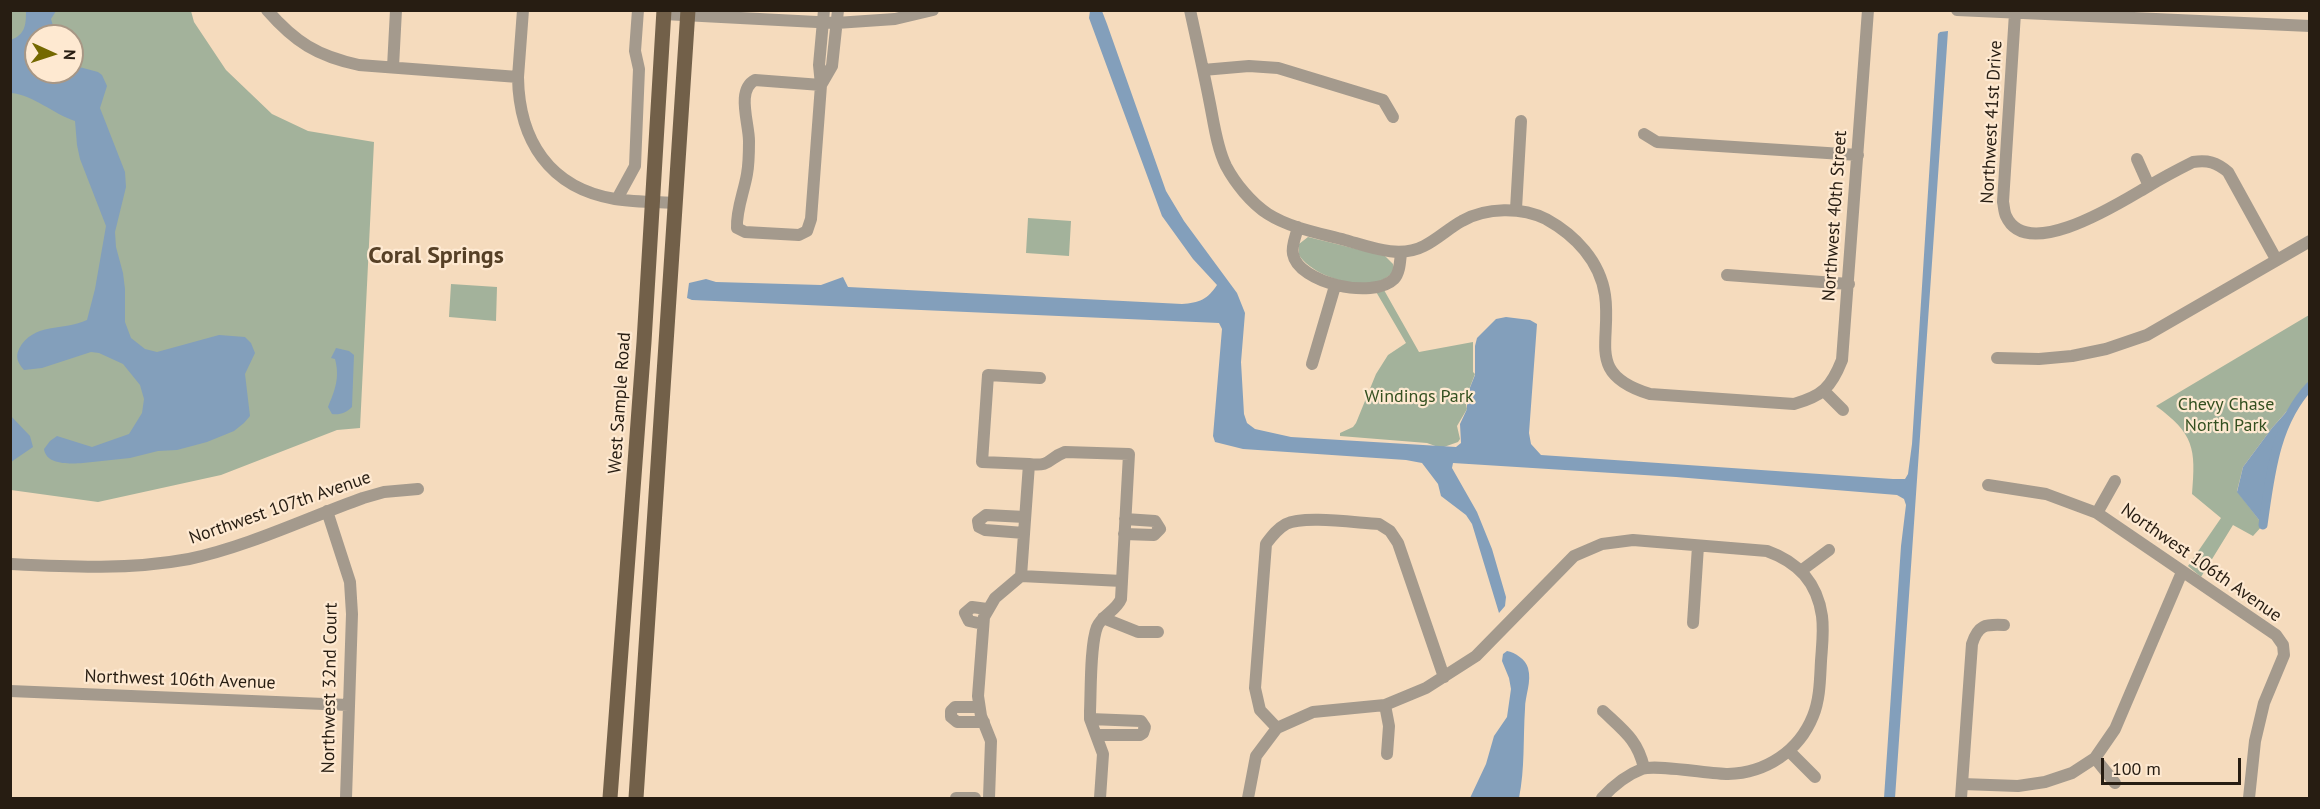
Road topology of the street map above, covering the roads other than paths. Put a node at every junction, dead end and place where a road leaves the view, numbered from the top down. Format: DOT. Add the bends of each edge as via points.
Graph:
graph roads {
  1 [pos="267,10"];
  2 [pos="396,10"];
  3 [pos="523,10"];
  4 [pos="638,10"];
  5 [pos="933,10"];
  6 [pos="1190,10"];
  7 [pos="1868,10"];
  8 [pos="1957,10"];
  9 [pos="2280,11"];
  10 [pos="664,12"];
  11 [pos="688,13"];
  12 [pos="2015,13"];
  13 [pos="2072,13"];
  14 [pos="823,17"];
  15 [pos="837,17"];
  16 [pos="2279,25"];
  17 [pos="2310,26"];
  18 [pos="393,67"];
  19 [pos="1203,70"];
  20 [pos="518,77"];
  21 [pos="821,85"];
  22 [pos="1393,117"];
  23 [pos="1521,122"];
  24 [pos="1644,134"];
  25 [pos="1858,155"];
  26 [pos="2137,159"];
  27 [pos="2149,186"];
  28 [pos="617,199"];
  29 [pos="651,202"];
  30 [pos="675,202"];
  31 [pos="1516,209"];
  32 [pos="1298,227"];
  33 [pos="2310,241"];
  34 [pos="1401,253"];
  35 [pos="2276,259"];
  36 [pos="1727,275"];
  37 [pos="1849,284"];
  38 [pos="1335,286"];
  39 [pos="1997,358"];
  40 [pos="1312,364"];
  41 [pos="1040,378"];
  42 [pos="1824,391"];
  43 [pos="1843,410"];
  44 [pos="1029,464"];
  45 [pos="2115,481"];
  46 [pos="1988,485"];
  47 [pos="418,489"];
  48 [pos="327,511"];
  49 [pos="2097,513"];
  50 [pos="1025,517"];
  51 [pos="1125,519"];
  52 [pos="1024,533"];
  53 [pos="1124,534"];
  54 [pos="1698,546"];
  55 [pos="1828,550"];
  56 [pos="10,564"];
  57 [pos="1802,570"];
  58 [pos="2182,572"];
  59 [pos="1021,576"];
  60 [pos="1122,581"];
  61 [pos="987,609"];
  62 [pos="1103,618"];
  63 [pos="1693,623"];
  64 [pos="983,624"];
  65 [pos="2004,625"];
  66 [pos="1158,632"];
  67 [pos="1444,677"];
  68 [pos="10,691"];
  69 [pos="348,705"];
  70 [pos="1385,705"];
  71 [pos="979,707"];
  72 [pos="1603,711"];
  73 [pos="1090,719"];
  74 [pos="984,722"];
  75 [pos="1277,728"];
  76 [pos="1096,735"];
  77 [pos="1789,751"];
  78 [pos="1387,754"];
  79 [pos="2095,759"];
  80 [pos="1644,768"];
  81 [pos="1815,777"];
  82 [pos="2115,783"];
  83 [pos="1962,784"];
  84 [pos="346,798"];
  85 [pos="610,798"];
  86 [pos="636,798"];
  87 [pos="956,798"];
  88 [pos="975,798"];
  89 [pos="989,798"];
  90 [pos="1100,798"];
  91 [pos="1248,798"];
  92 [pos="1602,798"];
  93 [pos="1961,798"];
  94 [pos="2249,798"];
  1 -- 18 [label="street" via="286,32 312,50 347,62"];
  2 -- 18 [label="street"];
  3 -- 20 [label="street"];
  4 -- 28 [label="street" via="635,166"];
  5 -- 15 [label="street" via="895,19"];
  6 -- 19 [label="street"];
  7 -- 25 [label="street, Northwest 40th Street"];
  8 -- 12 [label="street"];
  9 -- 16 [label="street"];
  10 -- 11 [label="street"];
  10 -- 29 [label="main road, West Sample Road"];
  11 -- 14 [label="street"];
  11 -- 30 [label="main road"];
  12 -- 13 [label="street"];
  12 -- 27 [label="street, Northwest 41st Drive" via="2003,202 2006,216 2017,229 2037,234 2065,229 2103,213"];
  13 -- 16 [label="street"];
  14 -- 15 [label="street"];
  14 -- 21 [label="street"];
  15 -- 21 [label="street" via="832,66"];
  16 -- 17 [label="street"];
  18 -- 20 [label="street"];
  19 -- 22 [label="street" via="1278,68 1383,100"];
  19 -- 32 [label="street" via="1226,164 1242,189 1267,213"];
  20 -- 28 [label="street" via="524,125 548,166 568,182"];
  21 -- 21 [label="street" via="807,231 799,235 745,232 737,228 747,173 748,83 755,80"];
  23 -- 31 [label="street"];
  24 -- 25 [label="street" via="1657,142"];
  25 -- 37 [label="street, Northwest 40th Street"];
  26 -- 27 [label="street"];
  27 -- 35 [label="street, Northwest 41st Drive" via="2193,162 2217,163 2228,172"];
  28 -- 29 [label="street"];
  29 -- 30 [label="street"];
  29 -- 85 [label="main road, West Sample Road"];
  30 -- 86 [label="main road"];
  31 -- 34 [label="street" via="1465,219 1424,246"];
  31 -- 42 [label="street" via="1544,218 1569,234 1588,254 1605,296 1604,349 1608,366 1617,378 1636,390 1794,404"];
  32 -- 34 [label="street"];
  32 -- 38 [label="street" via="1293,251 1296,262"];
  33 -- 35 [label="street"];
  34 -- 38 [label="street" via="1398,273 1390,282 1371,288"];
  35 -- 39 [label="street" via="2147,335 2116,346 2072,356"];
  36 -- 37 [label="street"];
  37 -- 42 [label="street, Northwest 40th Street" via="1842,360"];
  38 -- 40 [label="street"];
  41 -- 44 [label="street" via="988,375 982,462"];
  42 -- 43 [label="street"];
  44 -- 50 [label="street"];
  44 -- 51 [label="street" via="1046,464 1065,452 1129,454"];
  45 -- 49 [label="street, Northwest 106th Avenue"];
  46 -- 49 [label="street, Northwest 106th Avenue" via="2046,494"];
  47 -- 48 [label="street, Northwest 107th Avenue" via="384,492"];
  48 -- 56 [label="street, Northwest 107th Avenue" via="190,559 96,568"];
  48 -- 69 [label="street, Northwest 32nd Court" via="350,582"];
  49 -- 58 [label="street, Northwest 106th Avenue"];
  50 -- 52 [label="street"];
  50 -- 52 [label="street" via="986,515 978,524 985,530"];
  51 -- 53 [label="street"];
  51 -- 53 [label="street" via="1155,521 1160,529 1154,536"];
  52 -- 59 [label="street"];
  53 -- 60 [label="street"];
  54 -- 57 [label="street" via="1767,551"];
  54 -- 63 [label="street"];
  54 -- 67 [label="street" via="1633,540 1602,544 1574,556 1476,656"];
  55 -- 57 [label="street"];
  57 -- 77 [label="street" via="1820,602 1823,624 1819,692 1814,715"];
  58 -- 79 [label="street" via="2115,729"];
  58 -- 94 [label="street, Northwest 106th Avenue" via="2276,634 2283,645 2284,655 2264,703 2255,741"];
  59 -- 60 [label="street"];
  59 -- 61 [label="street"];
  60 -- 62 [label="street" via="1119,605"];
  61 -- 64 [label="street"];
  61 -- 64 [label="street" via="972,607 965,613 969,621"];
  62 -- 66 [label="street" via="1138,632"];
  62 -- 73 [label="street" via="1095,636"];
  64 -- 71 [label="street"];
  65 -- 83 [label="street" via="1988,624 1976,632 1972,644"];
  67 -- 70 [label="street"];
  67 -- 75 [label="street" via="1398,543 1390,531 1379,524 1299,520 1275,532 1266,544 1255,688 1260,710"];
  68 -- 69 [label="street, Northwest 106th Avenue"];
  69 -- 84 [label="street, Northwest 32nd Court"];
  70 -- 75 [label="street" via="1313,712"];
  70 -- 78 [label="street" via="1389,726"];
  71 -- 74 [label="street"];
  71 -- 74 [label="street" via="955,707 951,717 957,722"];
  72 -- 80 [label="street" via="1631,738"];
  73 -- 76 [label="street"];
  73 -- 76 [label="street" via="1141,721 1145,727 1140,735"];
  74 -- 89 [label="street" via="992,753"];
  75 -- 91 [label="street" via="1256,756"];
  76 -- 90 [label="street" via="1103,754"];
  77 -- 80 [label="street" via="1752,772"];
  77 -- 81 [label="street"];
  79 -- 82 [label="street"];
  79 -- 83 [label="street" via="2072,773 2045,782 2018,786"];
  80 -- 92 [label="street" via="1616,783"];
  83 -- 93 [label="street"];
  87 -- 88 [label="street"];
}
